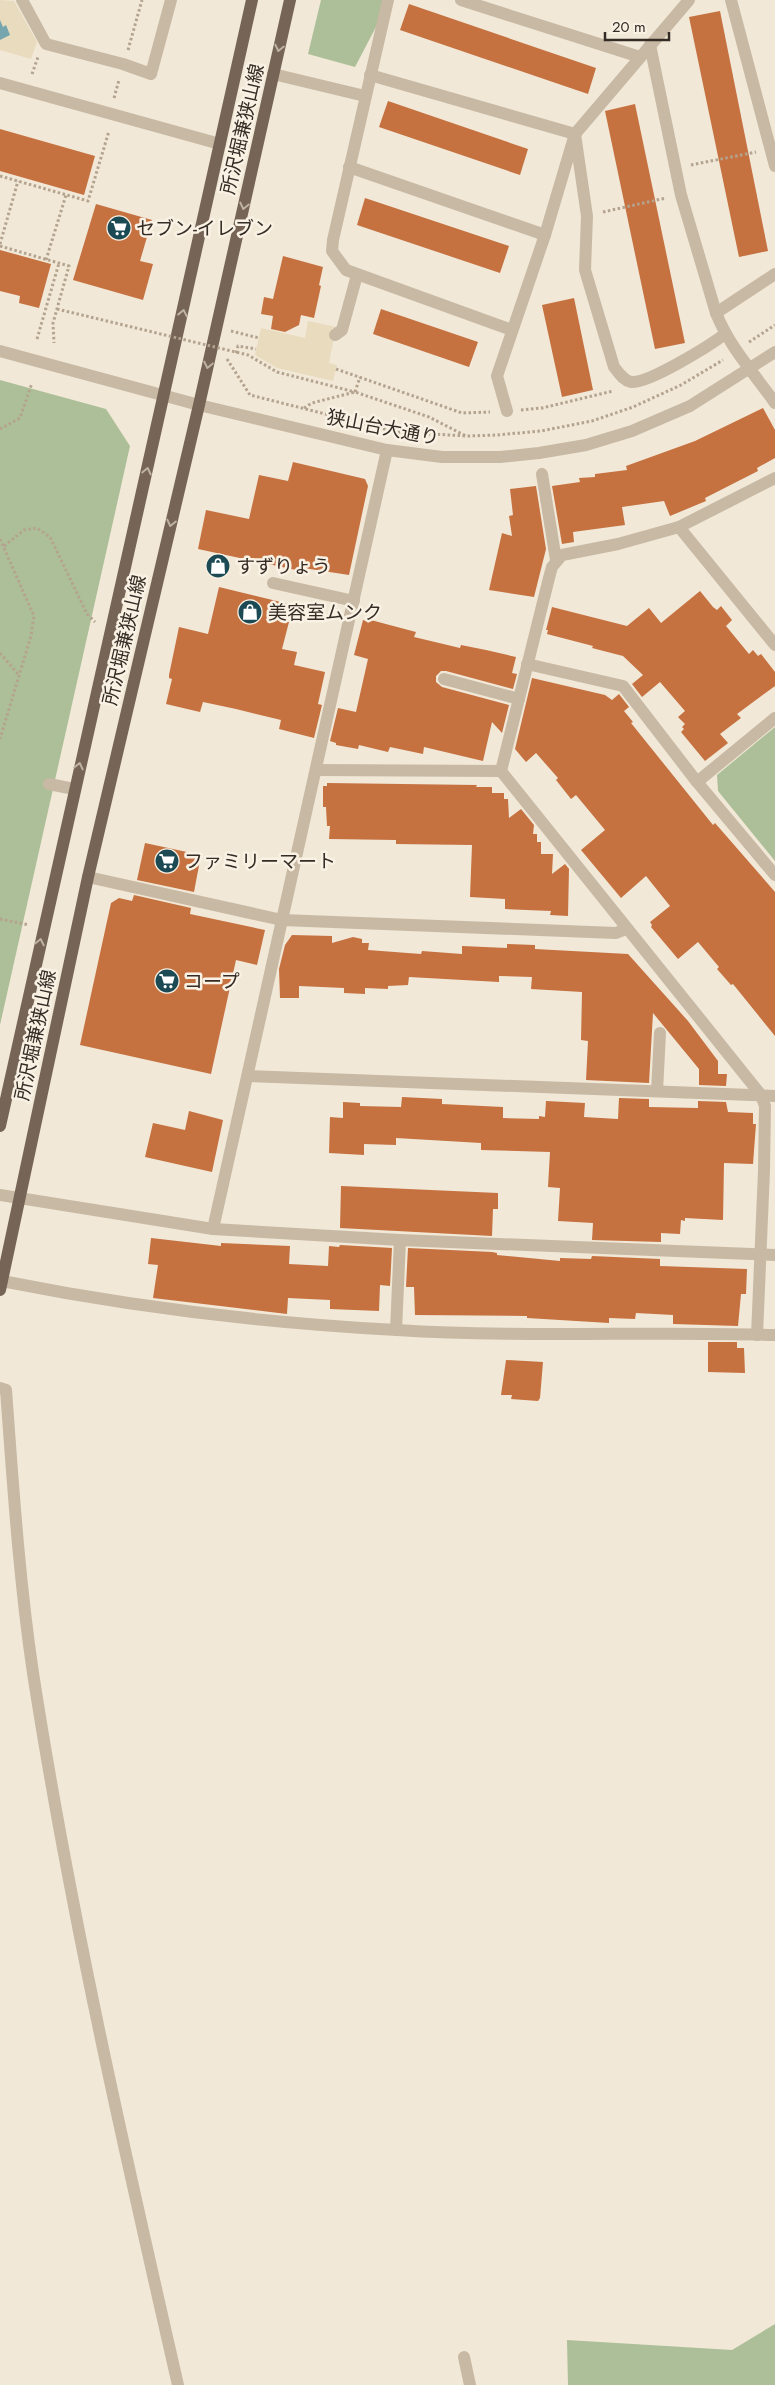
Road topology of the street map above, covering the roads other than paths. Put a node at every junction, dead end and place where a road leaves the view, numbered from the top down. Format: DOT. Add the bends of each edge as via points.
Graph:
graph roads {
  1 [pos="22,0"];
  2 [pos="171,0"];
  3 [pos="252,0"];
  4 [pos="290,0"];
  5 [pos="388,0"];
  6 [pos="461,0"];
  7 [pos="688,0"];
  8 [pos="731,0"];
  9 [pos="650,45"];
  10 [pos="640,57"];
  11 [pos="273,74"];
  12 [pos="370,75"];
  13 [pos="0,83"];
  14 [pos="365,96"];
  15 [pos="575,134"];
  16 [pos="220,144"];
  17 [pos="775,166"];
  18 [pos="349,167"];
  19 [pos="545,235"];
  20 [pos="775,274"];
  21 [pos="357,275"];
  22 [pos="716,313"];
  23 [pos="512,330"];
  24 [pos="725,334"];
  25 [pos="335,335"];
  26 [pos="0,351"];
  27 [pos="775,352"];
  28 [pos="750,370"];
  29 [pos="164,396"];
  30 [pos="775,403"];
  31 [pos="199,405"];
  32 [pos="507,411"];
  33 [pos="387,450"];
  34 [pos="542,474"];
  35 [pos="775,478"];
  36 [pos="679,527"];
  37 [pos="556,560"];
  38 [pos="272,583"];
  39 [pos="354,601"];
  40 [pos="775,645"];
  41 [pos="527,664"];
  42 [pos="444,679"];
  43 [pos="519,698"];
  44 [pos="775,718"];
  45 [pos="316,770"];
  46 [pos="501,771"];
  47 [pos="697,782"];
  48 [pos="49,784"];
  49 [pos="74,789"];
  50 [pos="775,875"];
  51 [pos="88,877"];
  52 [pos="282,920"];
  53 [pos="626,929"];
  54 [pos="660,1033"];
  55 [pos="248,1076"];
  56 [pos="657,1091"];
  57 [pos="761,1095"];
  58 [pos="775,1096"];
  59 [pos="0,1126"];
  60 [pos="0,1194"];
  61 [pos="20,1197"];
  62 [pos="213,1229"];
  63 [pos="400,1240"];
  64 [pos="760,1254"];
  65 [pos="775,1255"];
  66 [pos="1,1285"];
  67 [pos="396,1330"];
  68 [pos="757,1335"];
  69 [pos="775,1336"];
  70 [pos="0,1388"];
  71 [pos="464,2357"];
  72 [pos="178,2385"];
  73 [pos="470,2385"];
  1 -- 2 [label="street" via="46,44 151,74"];
  3 -- 16 [label="main road, 所沢堀兼狭山線"];
  4 -- 11 [label="main road, 所沢堀兼狭山線, one-way"];
  5 -- 12 [label="street"];
  6 -- 10 [label="street"];
  7 -- 9 [label="street"];
  8 -- 17 [label="street"];
  9 -- 10 [label="street"];
  9 -- 22 [label="street" via="681,195"];
  10 -- 15 [label="street"];
  11 -- 14 [label="street"];
  11 -- 31 [label="main road, 所沢堀兼狭山線, one-way"];
  12 -- 14 [label="street"];
  12 -- 15 [label="street"];
  13 -- 16 [label="street"];
  14 -- 18 [label="street"];
  15 -- 19 [label="street"];
  15 -- 24 [label="street" via="587,216 585,270 614,366 624,379 631,382 647,380"];
  29 -- 16 [label="main road, 所沢堀兼狭山線, one-way"];
  18 -- 19 [label="street"];
  18 -- 21 [label="street" via="332,251 346,270"];
  19 -- 23 [label="street"];
  20 -- 22 [label="street"];
  21 -- 23 [label="street"];
  21 -- 25 [label="street" via="342,330"];
  22 -- 24 [label="street"];
  23 -- 32 [label="street" via="497,376"];
  24 -- 28 [label="street"];
  26 -- 29 [label="street, 狭山台大通り"];
  27 -- 28 [label="street, 狭山台大通り"];
  28 -- 30 [label="street"];
  28 -- 33 [label="street, 狭山台大通り" via="690,406 632,431 586,445 500,457 442,458"];
  29 -- 31 [label="street, 狭山台大通り"];
  49 -- 29 [label="main road, 所沢堀兼狭山線, one-way"];
  31 -- 33 [label="street, 狭山台大通り"];
  31 -- 51 [label="main road, 所沢堀兼狭山線, one-way"];
  33 -- 39 [label="street"];
  34 -- 37 [label="street"];
  35 -- 36 [label="street"];
  36 -- 37 [label="street"];
  36 -- 40 [label="street"];
  37 -- 41 [label="street"];
  38 -- 39 [label="street"];
  39 -- 45 [label="street"];
  41 -- 43 [label="street"];
  41 -- 47 [label="street" via="623,686"];
  42 -- 43 [label="street"];
  43 -- 46 [label="street"];
  44 -- 47 [label="street"];
  45 -- 46 [label="street"];
  45 -- 52 [label="street"];
  46 -- 53 [label="street"];
  47 -- 50 [label="street"];
  48 -- 49 [label="street"];
  59 -- 49 [label="main road, 所沢堀兼狭山線, one-way"];
  51 -- 52 [label="street"];
  51 -- 61 [label="main road, 所沢堀兼狭山線"];
  52 -- 53 [label="street" via="616,933"];
  52 -- 55 [label="street"];
  53 -- 57 [label="street"];
  54 -- 56 [label="street"];
  55 -- 56 [label="street"];
  55 -- 62 [label="street"];
  56 -- 57 [label="street"];
  57 -- 58 [label="street"];
  57 -- 64 [label="street" via="764,1106"];
  60 -- 61 [label="street"];
  61 -- 62 [label="street"];
  61 -- 66 [label="main road, 所沢堀兼狭山線"];
  62 -- 63 [label="street"];
  63 -- 64 [label="street"];
  63 -- 67 [label="street"];
  64 -- 65 [label="street"];
  64 -- 68 [label="street"];
  66 -- 67 [label="street" via="289,1323"];
  67 -- 68 [label="street" via="574,1335"];
  68 -- 69 [label="street"];
  70 -- 72 [label="street" via="6,1390 24,1605 62,1846"];
  71 -- 73 [label="street"];
}
